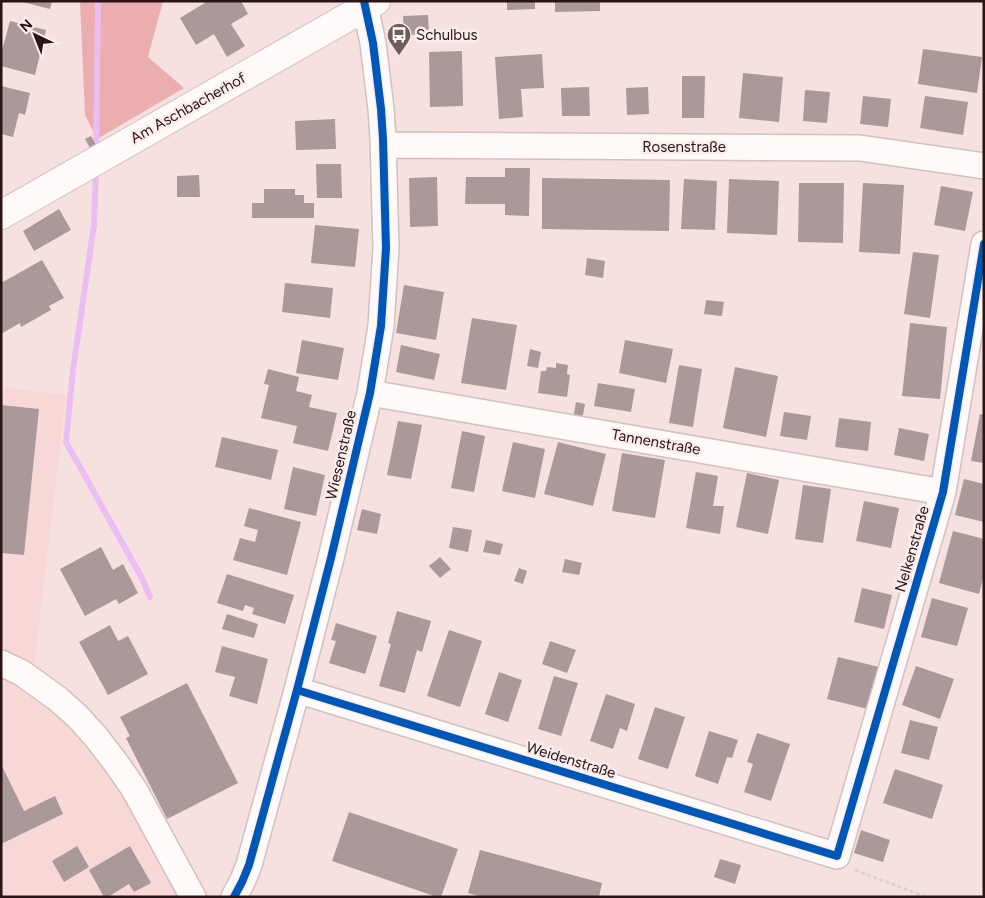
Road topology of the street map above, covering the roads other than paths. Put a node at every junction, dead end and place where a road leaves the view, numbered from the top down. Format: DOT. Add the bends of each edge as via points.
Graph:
graph roads {
  1 [pos="368,3"];
  2 [pos="384,145"];
  3 [pos="984,166"];
  4 [pos="1,215"];
  5 [pos="984,244"];
  6 [pos="370,393"];
  7 [pos="943,492"];
  8 [pos="1,663"];
  9 [pos="297,690"];
  10 [pos="836,856"];
  11 [pos="193,897"];
  12 [pos="234,897"];
  1 -- 2 [label="street, Wiesenstraße"];
  1 -- 4 [label="street, Am Aschbacherhof"];
  2 -- 3 [label="street, Rosenstraße" via="860,148"];
  2 -- 6 [label="street, Wiesenstraße" via="385,274 381,326"];
  5 -- 7 [label="street, Nelkenstraße"];
  6 -- 7 [label="street, Tannenstraße"];
  6 -- 9 [label="street, Wiesenstraße"];
  7 -- 10 [label="street, Nelkenstraße"];
  8 -- 11 [label="street" via="22,673 58,699 96,737 134,789"];
  9 -- 10 [label="street, Weidenstraße"];
  9 -- 12 [label="street, Wiesenstraße" via="248,865"];
}
